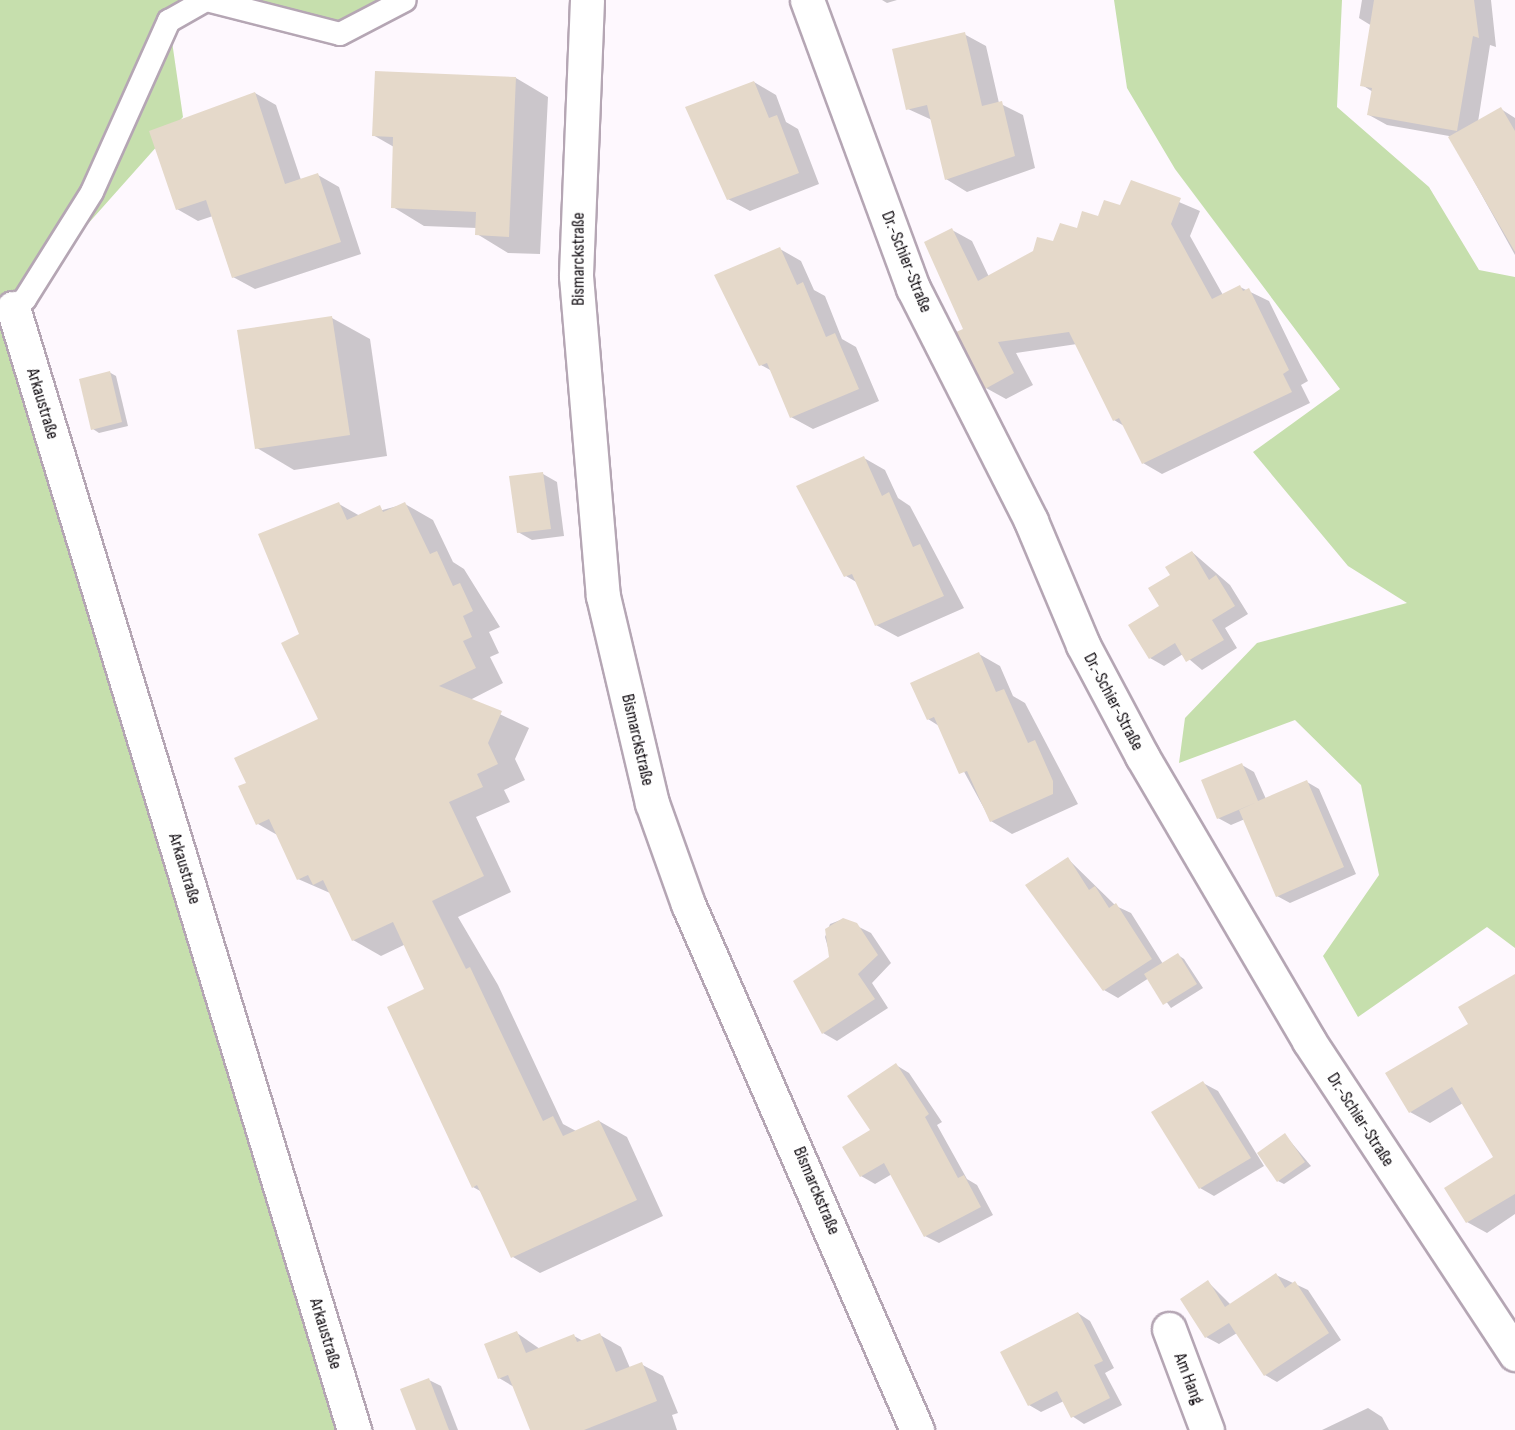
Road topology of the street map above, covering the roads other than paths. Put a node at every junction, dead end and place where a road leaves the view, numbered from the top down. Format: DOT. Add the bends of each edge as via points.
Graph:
graph roads {
  1 [pos="206,0"];
  2 [pos="405,0"];
  3 [pos="587,0"];
  4 [pos="807,0"];
  5 [pos="13,308"];
  6 [pos="1169,1329"];
  7 [pos="1515,1354"];
  8 [pos="354,1430"];
  9 [pos="917,1430"];
  10 [pos="1208,1430"];
  1 -- 2 [label="lane" via="340,34"];
  1 -- 5 [label="lane" via="169,21 92,192 25,299"];
  3 -- 9 [label="street, Bismarckstraße" via="576,276 603,596 652,803 688,904"];
  4 -- 7 [label="street, Dr.-Schier-Straße" via="914,288 1031,521 1083,645 1142,756 1309,1041"];
  5 -- 8 [label="street, Arkaustraße"];
  6 -- 10 [label="street, Am Hang"];
}
